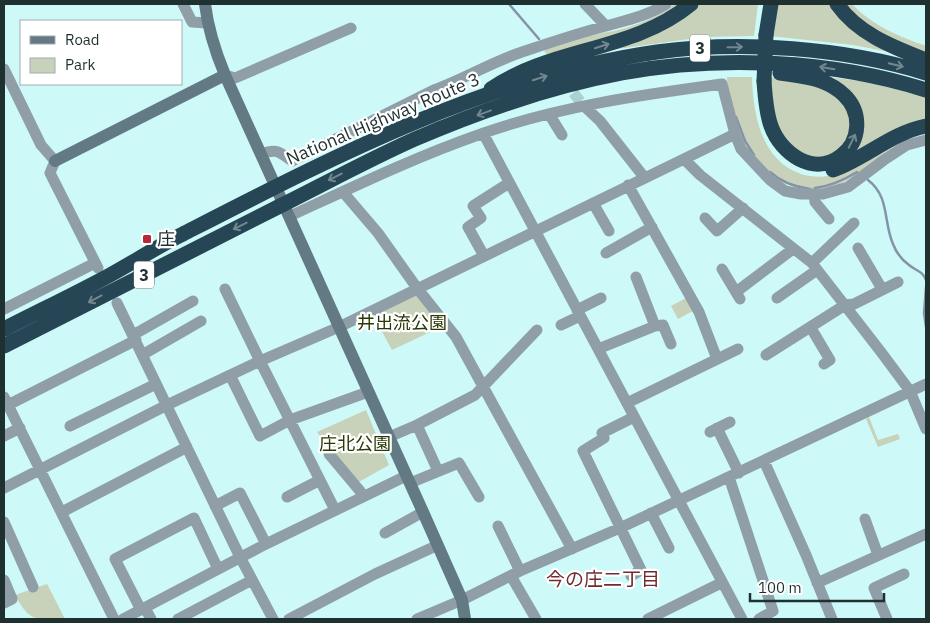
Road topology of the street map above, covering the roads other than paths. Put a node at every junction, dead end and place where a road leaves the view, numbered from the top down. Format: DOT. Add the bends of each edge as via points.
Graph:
graph roads {
  1 [pos="183,4"];
  2 [pos="205,4"];
  3 [pos="585,4"];
  4 [pos="666,4"];
  5 [pos="691,4"];
  6 [pos="764,4"];
  7 [pos="771,4"];
  8 [pos="837,4"];
  9 [pos="208,23"];
  10 [pos="606,26"];
  11 [pos="351,28"];
  12 [pos="762,35"];
  13 [pos="926,60"];
  14 [pos="679,66"];
  15 [pos="4,69"];
  16 [pos="926,73"];
  17 [pos="225,75"];
  18 [pos="760,81"];
  19 [pos="926,90"];
  20 [pos="477,98"];
  21 [pos="584,106"];
  22 [pos="549,114"];
  23 [pos="926,126"];
  24 [pos="483,133"];
  25 [pos="734,134"];
  26 [pos="562,135"];
  27 [pos="926,140"];
  28 [pos="261,154"];
  29 [pos="684,159"];
  30 [pos="54,161"];
  31 [pos="644,177"];
  32 [pos="510,183"];
  33 [pos="628,185"];
  34 [pos="275,186"];
  35 [pos="343,192"];
  36 [pos="814,194"];
  37 [pos="593,203"];
  38 [pos="742,208"];
  39 [pos="287,210"];
  40 [pos="705,218"];
  41 [pos="830,219"];
  42 [pos="854,223"];
  43 [pos="652,227"];
  44 [pos="535,231"];
  45 [pos="609,231"];
  46 [pos="858,248"];
  47 [pos="793,249"];
  48 [pos="606,253"];
  49 [pos="484,256"];
  50 [pos="815,267"];
  51 [pos="722,269"];
  52 [pos="636,277"];
  53 [pos="898,282"];
  54 [pos="418,288"];
  55 [pos="225,289"];
  56 [pos="882,289"];
  57 [pos="600,298"];
  58 [pos="777,298"];
  59 [pos="193,301"];
  60 [pos="118,303"];
  61 [pos="845,305"];
  62 [pos="4,309"];
  63 [pos="578,313"];
  64 [pos="201,321"];
  65 [pos="561,325"];
  66 [pos="655,326"];
  67 [pos="339,327"];
  68 [pos="811,328"];
  69 [pos="4,329"];
  70 [pos="537,330"];
  71 [pos="135,337"];
  72 [pos="671,344"];
  73 [pos="4,346"];
  74 [pos="598,349"];
  75 [pos="738,349"];
  76 [pos="142,354"];
  77 [pos="766,355"];
  78 [pos="718,358"];
  79 [pos="260,362"];
  80 [pos="824,364"];
  81 [pos="230,375"];
  82 [pos="156,384"];
  83 [pos="926,384"];
  84 [pos="484,387"];
  85 [pos="910,391"];
  86 [pos="368,392"];
  87 [pos="6,401"];
  88 [pos="626,403"];
  89 [pos="167,405"];
  90 [pos="634,417"];
  91 [pos="290,420"];
  92 [pos="730,422"];
  93 [pos="417,424"];
  94 [pos="70,426"];
  95 [pos="20,428"];
  96 [pos="926,429"];
  97 [pos="4,436"];
  98 [pos="389,437"];
  99 [pos="187,446"];
  100 [pos="329,454"];
  101 [pos="764,461"];
  102 [pos="41,469"];
  103 [pos="438,471"];
  104 [pos="734,475"];
  105 [pos="408,479"];
  106 [pos="320,480"];
  107 [pos="4,488"];
  108 [pos="363,496"];
  109 [pos="287,497"];
  110 [pos="479,497"];
  111 [pos="678,500"];
  112 [pos="215,506"];
  113 [pos="335,510"];
  114 [pos="62,512"];
  115 [pos="423,512"];
  116 [pos="651,513"];
  117 [pos="865,519"];
  118 [pos="4,522"];
  119 [pos="498,526"];
  120 [pos="620,528"];
  121 [pos="385,534"];
  122 [pos="925,539"];
  123 [pos="266,544"];
  124 [pos="438,545"];
  125 [pos="669,548"];
  126 [pos="572,549"];
  127 [pos="878,555"];
  128 [pos="240,558"];
  129 [pos="218,569"];
  130 [pos="515,574"];
  131 [pos="904,574"];
  132 [pos="631,576"];
  133 [pos="4,580"];
  134 [pos="252,580"];
  135 [pos="721,582"];
  136 [pos="817,583"];
  137 [pos="33,587"];
  138 [pos="462,600"];
  139 [pos="4,604"];
  140 [pos="143,609"];
  141 [pos="270,618"];
  142 [pos="114,619"];
  143 [pos="123,619"];
  144 [pos="151,619"];
  145 [pos="178,619"];
  146 [pos="289,619"];
  147 [pos="417,619"];
  148 [pos="465,619"];
  149 [pos="536,619"];
  150 [pos="648,619"];
  151 [pos="742,619"];
  152 [pos="759,619"];
  153 [pos="832,619"];
  154 [pos="887,619"];
  1 -- 9 [label="street" via="192,22"];
  2 -- 9 [label="street"];
  3 -- 10 [label="street"];
  4 -- 10 [label="street" via="646,15"];
  20 -- 5 [label="highway, one-way" via="508,77 637,35 667,21"];
  6 -- 12 [label="highway"];
  7 -- 12 [label="highway"];
  8 -- 13 [label="highway" via="848,18 871,36"];
  9 -- 17 [label="street"];
  10 -- 28 [label="street" via="521,52 434,90 292,161 278,151"];
  11 -- 17 [label="street" via="235,78"];
  12 -- 18 [label="highway"];
  18 -- 14 [label="highway, one-way" via="772,127 792,156 817,164 836,160 848,149 856,135 853,108 844,95 820,80 773,72"];
  19 -- 14 [label="highway, 3, one-way" via="812,66 742,62"];
  14 -- 39 [label="highway, National Highway Route 3 / 3, one-way" via="624,73 564,87 486,112 416,139 334,177"];
  15 -- 30 [label="street" via="41,145"];
  20 -- 16 [label="highway, National Highway Route 3 / 3, one-way" via="594,63 658,51 700,48 787,48 856,56"];
  17 -- 28 [label="street"];
  17 -- 30 [label="street"];
  18 -- 23 [label="highway" via="760,114 768,137 778,153 791,164 809,172 826,172 842,167 885,141"];
  20 -- 34 [label="highway, National Highway Route 3 / 3" via="410,124"];
  21 -- 22 [label="street"];
  21 -- 25 [label="street" via="722,84"];
  21 -- 31 [label="street" via="600,121"];
  22 -- 24 [label="street"];
  22 -- 26 [label="street"];
  24 -- 32 [label="street"];
  24 -- 35 [label="street" via="408,161"];
  25 -- 29 [label="street"];
  25 -- 36 [label="street" via="741,149 770,180 785,190"];
  27 -- 36 [label="street" via="907,145 848,186"];
  28 -- 34 [label="street"];
  29 -- 31 [label="street"];
  29 -- 38 [label="street"];
  30 -- 62 [label="street" via="50,173 97,266"];
  31 -- 33 [label="street"];
  32 -- 44 [label="street"];
  32 -- 49 [label="street" via="474,206 481,218 468,227"];
  33 -- 37 [label="street"];
  33 -- 43 [label="street"];
  34 -- 39 [label="street"];
  34 -- 69 [label="highway, National Highway Route 3 / 3"];
  35 -- 39 [label="street"];
  35 -- 54 [label="street"];
  36 -- 41 [label="street" via="815,202"];
  37 -- 44 [label="street"];
  37 -- 45 [label="street"];
  38 -- 40 [label="street" via="717,231"];
  38 -- 47 [label="street"];
  39 -- 67 [label="street"];
  39 -- 73 [label="highway, National Highway Route 3 / 3, one-way"];
  42 -- 50 [label="street"];
  43 -- 48 [label="street"];
  43 -- 78 [label="street" via="699,312"];
  44 -- 49 [label="street"];
  44 -- 63 [label="street"];
  46 -- 56 [label="street"];
  47 -- 50 [label="street"];
  47 -- 51 [label="street" via="738,296"];
  49 -- 54 [label="street"];
  50 -- 58 [label="street"];
  50 -- 61 [label="street"];
  52 -- 66 [label="street"];
  53 -- 56 [label="street"];
  54 -- 67 [label="street"];
  54 -- 84 [label="street" via="456,337"];
  55 -- 79 [label="street"];
  56 -- 61 [label="street" via="854,304"];
  57 -- 63 [label="street"];
  59 -- 71 [label="street"];
  60 -- 71 [label="street"];
  61 -- 68 [label="street"];
  61 -- 85 [label="street"];
  63 -- 65 [label="street"];
  63 -- 74 [label="street"];
  64 -- 76 [label="street"];
  66 -- 72 [label="street" via="663,325"];
  66 -- 74 [label="street"];
  67 -- 79 [label="street"];
  67 -- 86 [label="street"];
  68 -- 77 [label="street"];
  68 -- 80 [label="street" via="830,360"];
  70 -- 84 [label="street"];
  71 -- 76 [label="street"];
  71 -- 87 [label="street"];
  74 -- 88 [label="street"];
  75 -- 78 [label="street"];
  76 -- 82 [label="street"];
  78 -- 88 [label="street"];
  79 -- 81 [label="street"];
  79 -- 91 [label="street"];
  81 -- 89 [label="street"];
  81 -- 91 [label="street" via="260,436"];
  82 -- 89 [label="street"];
  82 -- 94 [label="street"];
  83 -- 85 [label="street"];
  84 -- 93 [label="street" via="475,395"];
  84 -- 126 [label="street"];
  85 -- 96 [label="street"];
  85 -- 101 [label="street"];
  86 -- 91 [label="street"];
  86 -- 98 [label="street"];
  87 -- 95 [label="street"];
  88 -- 90 [label="street"];
  89 -- 99 [label="street"];
  89 -- 102 [label="street"];
  90 -- 111 [label="street"];
  90 -- 120 [label="street" via="602,433 604,438 583,451"];
  91 -- 106 [label="street"];
  92 -- 104 [label="street" via="714,430"];
  93 -- 98 [label="street"];
  93 -- 103 [label="street"];
  95 -- 97 [label="street"];
  95 -- 102 [label="street"];
  98 -- 105 [label="street"];
  99 -- 112 [label="street"];
  99 -- 114 [label="street"];
  100 -- 108 [label="street"];
  101 -- 104 [label="street"];
  101 -- 136 [label="street"];
  102 -- 107 [label="street"];
  102 -- 114 [label="street"];
  103 -- 105 [label="street"];
  103 -- 110 [label="street" via="459,463"];
  104 -- 111 [label="street"];
  104 -- 152 [label="street" via="773,611"];
  105 -- 108 [label="street"];
  105 -- 115 [label="street"];
  106 -- 109 [label="street"];
  106 -- 113 [label="street"];
  108 -- 113 [label="street"];
  111 -- 116 [label="street"];
  111 -- 135 [label="street"];
  112 -- 123 [label="street" via="240,494"];
  112 -- 128 [label="street"];
  113 -- 123 [label="street"];
  114 -- 142 [label="street"];
  115 -- 121 [label="street"];
  115 -- 124 [label="street"];
  116 -- 120 [label="street"];
  116 -- 125 [label="street"];
  117 -- 127 [label="street"];
  118 -- 137 [label="street"];
  119 -- 130 [label="street"];
  120 -- 126 [label="street"];
  120 -- 132 [label="street" via="641,570"];
  122 -- 127 [label="street"];
  123 -- 128 [label="street"];
  124 -- 138 [label="street"];
  124 -- 146 [label="street"];
  126 -- 130 [label="street"];
  127 -- 136 [label="street"];
  128 -- 129 [label="street"];
  128 -- 134 [label="street"];
  129 -- 140 [label="street"];
  129 -- 140 [label="street" via="194,518 115,560"];
  130 -- 138 [label="street"];
  130 -- 149 [label="street"];
  131 -- 154 [label="street" via="874,588"];
  133 -- 139 [label="street" via="12,599"];
  134 -- 141 [label="street"];
  134 -- 145 [label="street"];
  135 -- 150 [label="street"];
  135 -- 151 [label="street"];
  136 -- 153 [label="street"];
  138 -- 147 [label="street"];
  138 -- 148 [label="street"];
  140 -- 143 [label="street"];
  140 -- 144 [label="street"];
}
